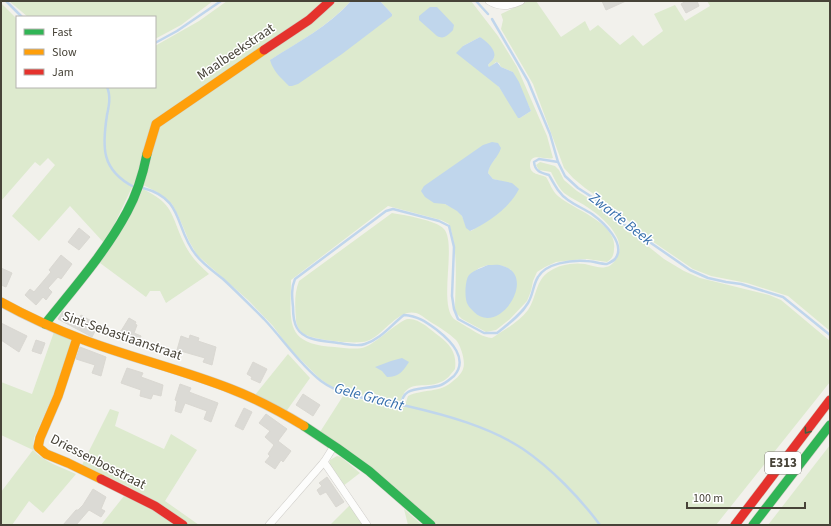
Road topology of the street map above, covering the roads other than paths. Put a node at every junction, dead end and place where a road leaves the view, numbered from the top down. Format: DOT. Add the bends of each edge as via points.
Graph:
graph roads {
  1 [pos="330,1"];
  2 [pos="490,1"];
  3 [pos="521,1"];
  4 [pos="156,124"];
  5 [pos="1,302"];
  6 [pos="45,324"];
  7 [pos="77,338"];
  8 [pos="830,400"];
  9 [pos="830,425"];
  10 [pos="334,446"];
  11 [pos="324,462"];
  12 [pos="272,524"];
  13 [pos="183,525"];
  14 [pos="367,525"];
  15 [pos="431,525"];
  16 [pos="734,525"];
  17 [pos="753,525"];
  1 -- 4 [label="main road, Maalbeekstraat" via="309,20"];
  2 -- 3 [label="street" via="506,6"];
  4 -- 6 [label="main road, Sint-Sebastiaanstraat" via="142,176 128,211 104,252"];
  5 -- 6 [label="main road" via="28,318"];
  6 -- 7 [label="main road, Sint-Sebastiaanstraat"];
  7 -- 10 [label="main road, Sint-Sebastiaanstraat" via="234,390 291,419"];
  7 -- 13 [label="main road, Driessenbosstraat" via="38,447 46,454 155,506"];
  8 -- 16 [label="main road, E313, one-way"];
  9 -- 17 [label="main road, E313"];
  10 -- 11 [label="street"];
  10 -- 15 [label="main road, Sint-Sebastiaanstraat" via="369,471"];
  11 -- 12 [label="street"];
  11 -- 14 [label="street"];
}
